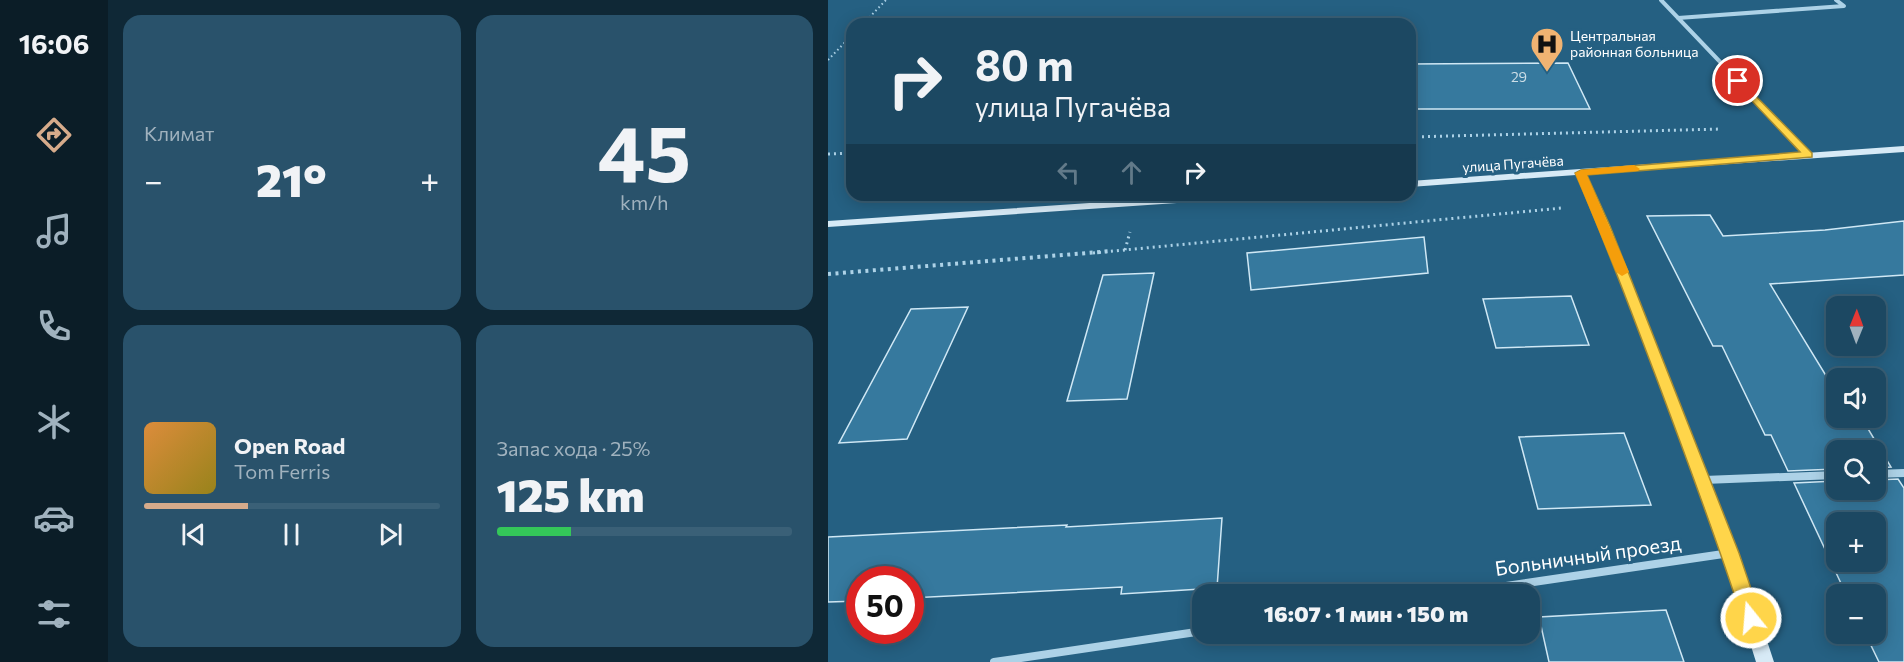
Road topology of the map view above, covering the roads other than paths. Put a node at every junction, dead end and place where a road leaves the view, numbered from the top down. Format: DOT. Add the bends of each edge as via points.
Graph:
graph roads {
  1 [pos="1661,0"];
  2 [pos="1836,0"];
  3 [pos="1678,18"];
  4 [pos="1904,148"];
  5 [pos="1808,155"];
  6 [pos="1581,173"];
  7 [pos="1416,184"];
  8 [pos="1163,201"];
  9 [pos="828,224"];
  10 [pos="1904,473"];
  11 [pos="1886,474"];
  12 [pos="1826,475"];
  13 [pos="1703,480"];
  14 [pos="1730,553"];
  15 [pos="1520,584"];
  16 [pos="1192,633"];
  17 [pos="994,662"];
  18 [pos="1765,662"];
  1 -- 3 [label="street"];
  2 -- 3 [label="street" via="1844,6"];
  3 -- 5 [label="street"];
  4 -- 5 [label="main road, улица Пугачёва"];
  5 -- 6 [label="main road, улица Пугачёва"];
  6 -- 7 [label="main road, улица Пугачёва"];
  6 -- 13 [label="main road"];
  8 -- 9 [label="main road"];
  10 -- 11 [label="street"];
  12 -- 13 [label="street"];
  13 -- 14 [label="main road"];
  14 -- 15 [label="street, Больничный проезд"];
  14 -- 18 [label="main road"];
  16 -- 17 [label="street"];
}
